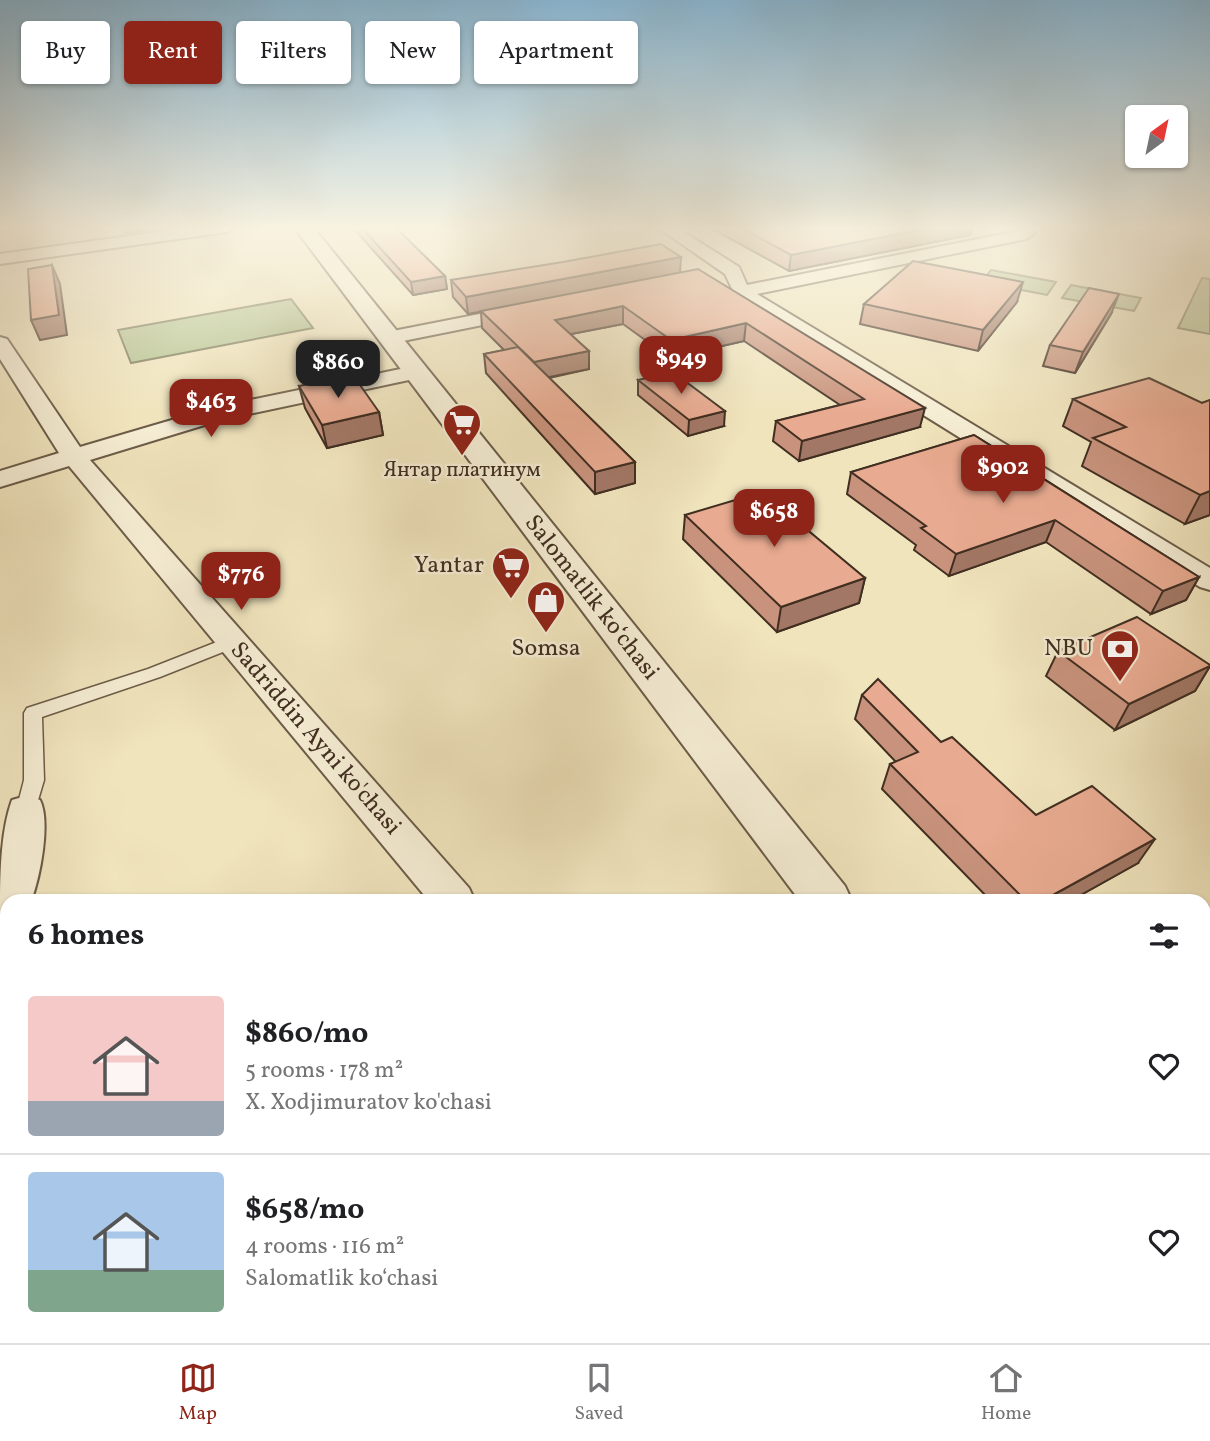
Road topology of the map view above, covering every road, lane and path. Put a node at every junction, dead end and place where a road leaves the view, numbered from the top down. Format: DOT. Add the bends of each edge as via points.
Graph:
graph roads {
  1 [pos="351,290"];
  2 [pos="752,290"];
  3 [pos="544,307"];
  4 [pos="388,338"];
  5 [pos="0,343"];
  6 [pos="415,372"];
  7 [pos="74,457"];
  8 [pos="0,479"];
  9 [pos="1210,581"];
  10 [pos="232,642"];
  11 [pos="26,811"];
  12 [pos="12,894"];
  13 [pos="448,894"];
  14 [pos="823,894"];
  1 -- 4 [label="street, Salomatlik ko‘chasi"];
  2 -- 9 [label="street"];
  3 -- 4 [label="street"];
  4 -- 6 [label="street, Salomatlik ko‘chasi"];
  5 -- 7 [label="street, Sadriddin Ayni ko'chasi"];
  6 -- 7 [label="street" via="251,405"];
  6 -- 14 [label="street, Salomatlik ko‘chasi"];
  7 -- 8 [label="street"];
  7 -- 10 [label="street, Sadriddin Ayni ko'chasi"];
  10 -- 11 [label="lane" via="33,713 34,780"];
  10 -- 13 [label="street, Sadriddin Ayni ko'chasi"];
  11 -- 12 [label="street"];
}
